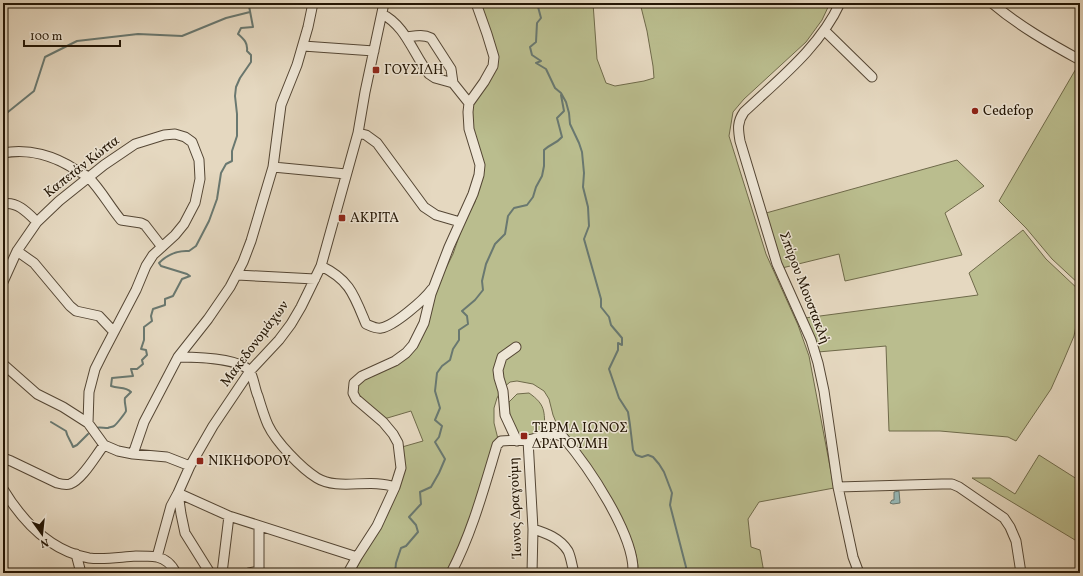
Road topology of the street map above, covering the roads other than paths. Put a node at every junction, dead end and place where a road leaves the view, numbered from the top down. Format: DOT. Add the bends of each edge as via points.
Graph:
graph roads {
  1 [pos="313,3"];
  2 [pos="384,3"];
  3 [pos="476,3"];
  4 [pos="840,3"];
  5 [pos="992,3"];
  6 [pos="382,14"];
  7 [pos="825,31"];
  8 [pos="406,37"];
  9 [pos="303,46"];
  10 [pos="374,50"];
  11 [pos="1080,60"];
  12 [pos="872,77"];
  13 [pos="453,83"];
  14 [pos="469,103"];
  15 [pos="358,133"];
  16 [pos="3,152"];
  17 [pos="273,167"];
  18 [pos="346,174"];
  19 [pos="89,178"];
  20 [pos="3,204"];
  21 [pos="37,222"];
  22 [pos="460,222"];
  23 [pos="162,247"];
  24 [pos="17,251"];
  25 [pos="321,266"];
  26 [pos="237,276"];
  27 [pos="315,279"];
  28 [pos="437,281"];
  29 [pos="3,282"];
  30 [pos="114,332"];
  31 [pos="516,348"];
  32 [pos="178,357"];
  33 [pos="3,364"];
  34 [pos="250,372"];
  35 [pos="88,423"];
  36 [pos="517,440"];
  37 [pos="528,440"];
  38 [pos="104,445"];
  39 [pos="133,454"];
  40 [pos="3,458"];
  41 [pos="190,466"];
  42 [pos="395,487"];
  43 [pos="838,488"];
  44 [pos="3,489"];
  45 [pos="178,493"];
  46 [pos="229,516"];
  47 [pos="259,526"];
  48 [pos="533,529"];
  49 [pos="76,554"];
  50 [pos="157,556"];
  51 [pos="357,557"];
  52 [pos="259,572"];
  53 [pos="81,573"];
  54 [pos="176,573"];
  55 [pos="210,573"];
  56 [pos="222,573"];
  57 [pos="249,573"];
  58 [pos="348,573"];
  59 [pos="451,573"];
  60 [pos="532,573"];
  61 [pos="574,573"];
  62 [pos="633,573"];
  63 [pos="859,573"];
  64 [pos="1020,573"];
  1 -- 9 [label="street"];
  2 -- 6 [label="street, Μακεδονομάχων"];
  3 -- 14 [label="street" via="494,57 493,66"];
  4 -- 7 [label="street, Σπύρου Μουστακλή"];
  5 -- 11 [label="street" via="1041,38"];
  6 -- 8 [label="street" via="392,20"];
  6 -- 10 [label="street, Μακεδονομάχων"];
  7 -- 12 [label="street"];
  7 -- 43 [label="street, Σπύρου Μουστακλή" via="813,46 744,112 738,125 740,141 777,264 811,340 818,363"];
  8 -- 13 [label="street" via="429,74"];
  8 -- 13 [label="street" via="421,35 432,38 451,69"];
  9 -- 10 [label="street"];
  9 -- 17 [label="street" via="281,105"];
  10 -- 15 [label="street, Μακεδονομάχων"];
  13 -- 14 [label="street"];
  14 -- 22 [label="street" via="469,129 480,165 473,194"];
  15 -- 18 [label="street, Μακεδονομάχων"];
  15 -- 22 [label="street" via="377,143 424,207 436,215"];
  16 -- 19 [label="street" via="20,151 51,156"];
  17 -- 18 [label="street"];
  17 -- 26 [label="street" via="251,241"];
  18 -- 25 [label="street, Μακεδονομάχων"];
  19 -- 21 [label="street, Καπετάν Κώττα"];
  19 -- 23 [label="street" via="121,220 145,225"];
  19 -- 23 [label="street, Καπετάν Κώττα" via="135,144 175,134 192,142 199,160 200,179 195,203 180,230"];
  20 -- 21 [label="street" via="18,206"];
  21 -- 24 [label="street, Καπετάν Κώττα"];
  22 -- 28 [label="street"];
  23 -- 30 [label="street, Καπετάν Κώττα" via="146,266"];
  24 -- 29 [label="street, Καπετάν Κώττα"];
  24 -- 30 [label="street" via="34,263 70,306 76,311 98,316"];
  25 -- 27 [label="street, Μακεδονομάχων"];
  25 -- 28 [label="street" via="344,280 366,324 374,327 382,328 396,321 427,295"];
  26 -- 27 [label="street"];
  26 -- 32 [label="street"];
  27 -- 34 [label="street, Μακεδονομάχων" via="291,324"];
  28 -- 42 [label="street" via="424,323 413,345 395,361 362,376 354,383 356,399 383,422 398,443 401,468"];
  30 -- 35 [label="street, Καπετάν Κώττα" via="95,369 89,392"];
  31 -- 36 [label="street" via="502,357 498,370 505,415"];
  32 -- 34 [label="street" via="223,360 242,366"];
  32 -- 39 [label="street" via="144,422"];
  33 -- 35 [label="street" via="37,394"];
  34 -- 41 [label="street, Μακεδονομάχων" via="213,426"];
  34 -- 42 [label="street" via="268,425 286,450 307,471 328,482 374,482"];
  35 -- 38 [label="street"];
  36 -- 37 [label="street"];
  36 -- 59 [label="street" via="501,441 497,445 471,527"];
  37 -- 48 [label="street, Ίωνος Δραγούμη"];
  37 -- 62 [label="street" via="558,434 569,443 619,524 629,545 634,563"];
  38 -- 39 [label="street"];
  38 -- 40 [label="street" via="78,478 70,484 62,485"];
  39 -- 41 [label="street" via="167,457"];
  41 -- 45 [label="street, Μακεδονομάχων"];
  42 -- 51 [label="street" via="377,526"];
  43 -- 63 [label="street, Σπύρου Μουστακλή"];
  43 -- 64 [label="street" via="942,484 956,486 998,513 1007,522 1016,541"];
  44 -- 49 [label="street" via="13,506 40,535 58,547"];
  45 -- 46 [label="street"];
  45 -- 50 [label="street, Μακεδονομάχων" via="171,506"];
  45 -- 55 [label="street" via="185,532"];
  46 -- 47 [label="street"];
  46 -- 56 [label="street"];
  47 -- 51 [label="street"];
  47 -- 52 [label="street"];
  48 -- 60 [label="street, Ίωνος Δραγούμη"];
  48 -- 61 [label="street" via="548,534 562,544 568,552"];
  49 -- 50 [label="street" via="90,558"];
  49 -- 53 [label="street"];
  50 -- 54 [label="street" via="172,566"];
  51 -- 58 [label="street"];
  52 -- 57 [label="street"];
}
